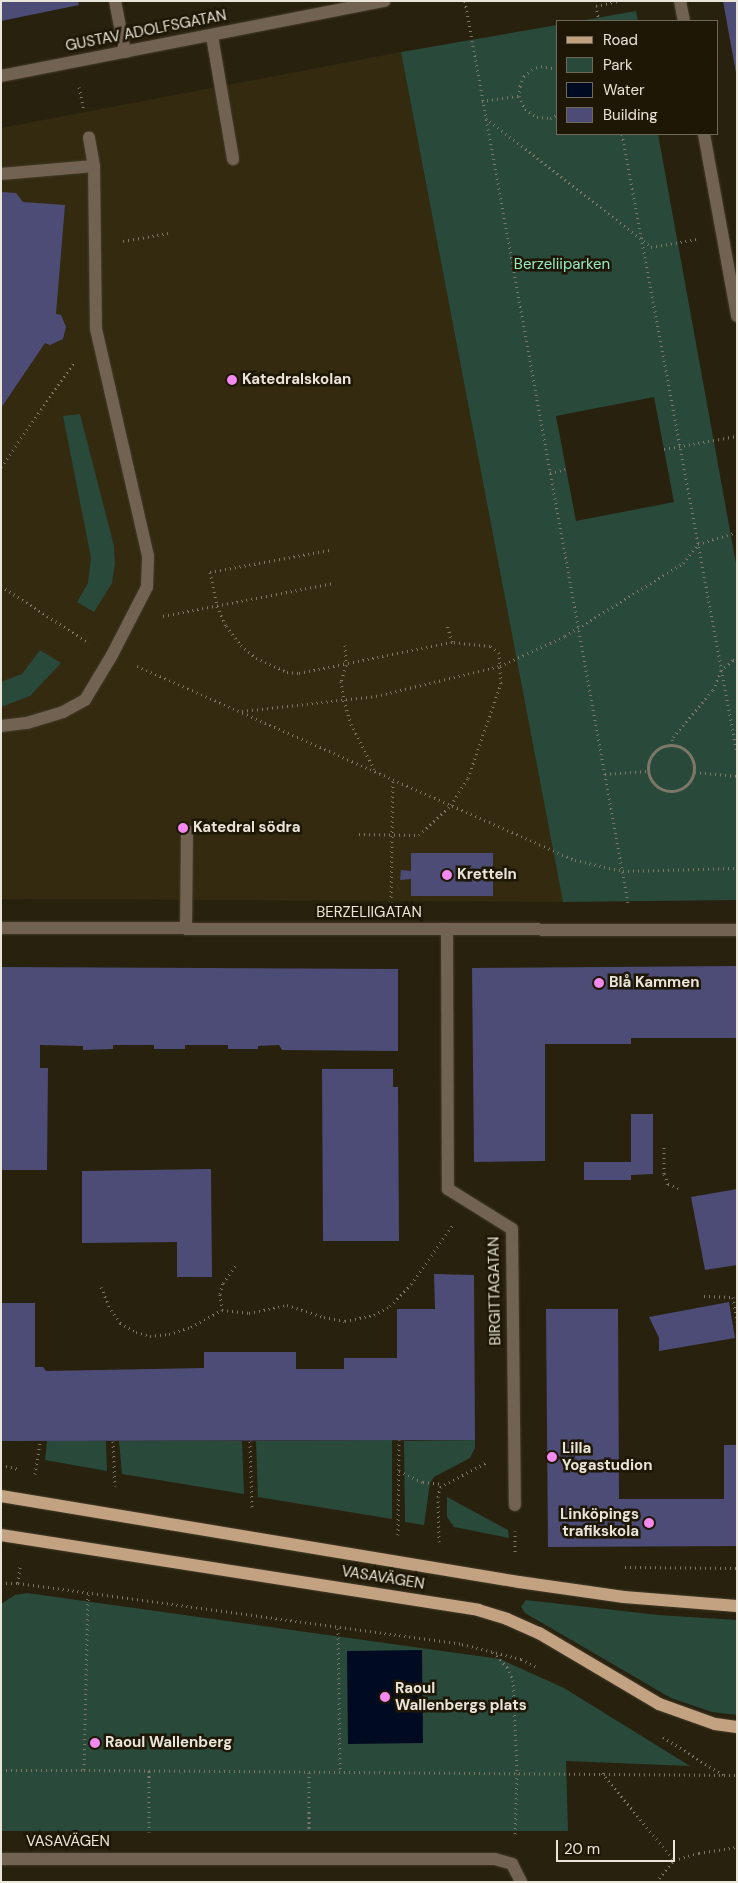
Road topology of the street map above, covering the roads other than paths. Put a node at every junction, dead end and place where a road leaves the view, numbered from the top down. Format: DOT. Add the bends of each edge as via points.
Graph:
graph roads {
  1 [pos="115,1"];
  2 [pos="385,1"];
  3 [pos="680,1"];
  4 [pos="684,20"];
  5 [pos="212,36"];
  6 [pos="125,52"];
  7 [pos="1,76"];
  8 [pos="704,135"];
  9 [pos="89,137"];
  10 [pos="233,159"];
  11 [pos="94,166"];
  12 [pos="1,174"];
  13 [pos="737,316"];
  14 [pos="1,726"];
  15 [pos="187,831"];
  16 [pos="1,928"];
  17 [pos="186,928"];
  18 [pos="447,930"];
  19 [pos="737,930"];
  20 [pos="1,1496"];
  21 [pos="515,1505"];
  22 [pos="1,1535"];
  23 [pos="737,1606"];
  24 [pos="737,1727"];
  25 [pos="1,1859"];
  26 [pos="517,1873"];
  1 -- 6 [label="street"];
  2 -- 5 [label="street, GUSTAV ADOLFSGATAN"];
  3 -- 4 [label="street"];
  5 -- 6 [label="street, GUSTAV ADOLFSGATAN"];
  5 -- 10 [label="street"];
  6 -- 7 [label="street, GUSTAV ADOLFSGATAN"];
  8 -- 13 [label="street"];
  9 -- 11 [label="street"];
  11 -- 12 [label="street"];
  11 -- 14 [label="street" via="96,329 148,556 147,587 86,700 63,712 27,723"];
  15 -- 17 [label="street"];
  16 -- 17 [label="street, BERZELIIGATAN"];
  17 -- 18 [label="street, BERZELIIGATAN"];
  18 -- 19 [label="street, BERZELIIGATAN"];
  18 -- 21 [label="street, BIRGITTAGATAN" via="448,1189 512,1230"];
  20 -- 23 [label="main road, VASAVÄGEN" via="519,1582 624,1597"];
  22 -- 24 [label="main road, VASAVÄGEN" via="478,1610 539,1633 658,1704 715,1724"];
  25 -- 26 [label="street, VASAVÄGEN" via="495,1859"];
}
